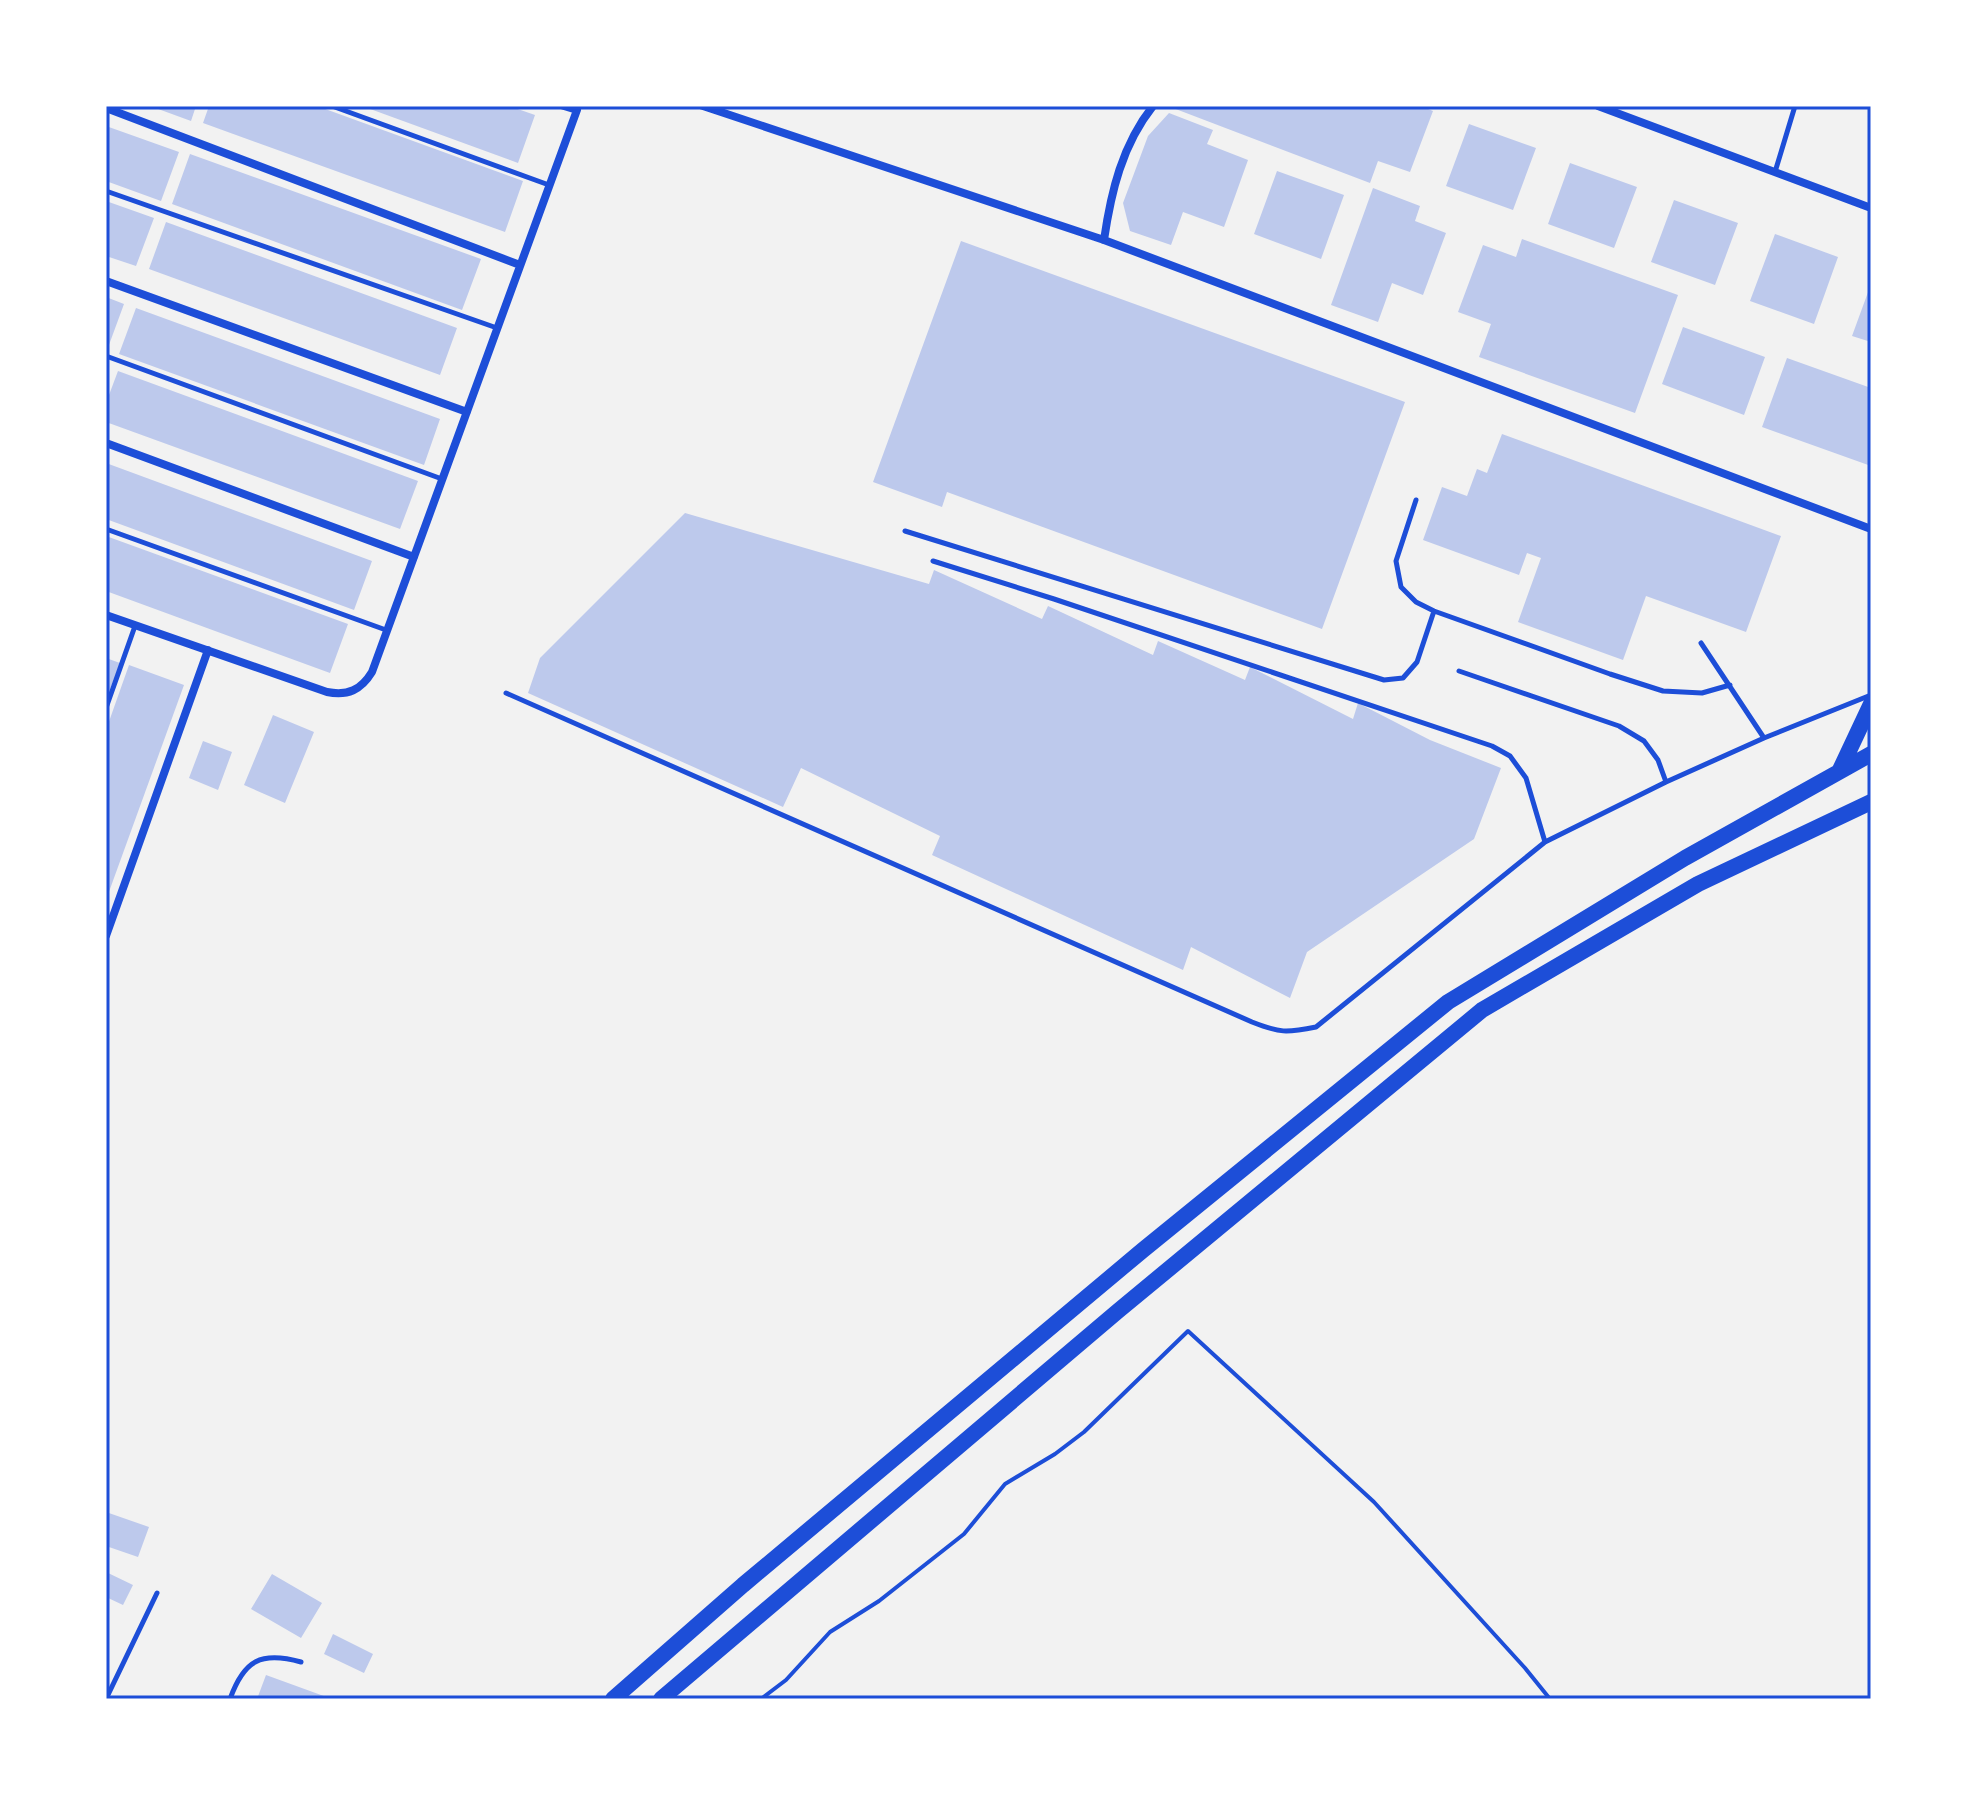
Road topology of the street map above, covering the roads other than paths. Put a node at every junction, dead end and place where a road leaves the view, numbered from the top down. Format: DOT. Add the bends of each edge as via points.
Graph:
graph roads {
  1 [pos="332,106"];
  2 [pos="564,106"];
  3 [pos="703,106"];
  4 [pos="1153,106"];
  5 [pos="1598,106"];
  6 [pos="1795,106"];
  7 [pos="106,108"];
  8 [pos="579,108"];
  9 [pos="1775,172"];
  10 [pos="549,185"];
  11 [pos="106,191"];
  12 [pos="1871,208"];
  13 [pos="1104,240"];
  14 [pos="520,265"];
  15 [pos="106,281"];
  16 [pos="497,328"];
  17 [pos="106,356"];
  18 [pos="467,412"];
  19 [pos="106,443"];
  20 [pos="442,479"];
  21 [pos="1416,500"];
  22 [pos="106,529"];
  23 [pos="1871,529"];
  24 [pos="905,531"];
  25 [pos="414,557"];
  26 [pos="933,561"];
  27 [pos="1434,611"];
  28 [pos="106,615"];
  29 [pos="135,625"];
  30 [pos="387,631"];
  31 [pos="1701,643"];
  32 [pos="208,650"];
  33 [pos="1459,671"];
  34 [pos="1730,685"];
  35 [pos="506,693"];
  36 [pos="1871,695"];
  37 [pos="1871,704"];
  38 [pos="106,708"];
  39 [pos="1764,738"];
  40 [pos="1871,754"];
  41 [pos="1839,772"];
  42 [pos="1666,782"];
  43 [pos="1871,802"];
  44 [pos="1545,842"];
  45 [pos="106,936"];
  46 [pos="157,1593"];
  47 [pos="301,1662"];
  48 [pos="106,1699"];
  49 [pos="230,1699"];
  50 [pos="613,1699"];
  51 [pos="661,1699"];
  1 -- 10 [label="lane"];
  2 -- 8 [label="street"];
  3 -- 13 [label="street"];
  4 -- 13 [label="street" via="1127,150 1111,192"];
  5 -- 9 [label="street"];
  6 -- 9 [label="lane"];
  7 -- 14 [label="street"];
  8 -- 10 [label="street"];
  9 -- 12 [label="street"];
  10 -- 14 [label="street"];
  11 -- 16 [label="lane"];
  13 -- 23 [label="street"];
  14 -- 16 [label="street"];
  15 -- 18 [label="street"];
  16 -- 18 [label="street"];
  17 -- 20 [label="lane"];
  18 -- 20 [label="street"];
  19 -- 25 [label="street"];
  20 -- 25 [label="street"];
  21 -- 27 [label="lane" via="1396,561 1401,587"];
  22 -- 30 [label="lane"];
  24 -- 27 [label="lane" via="1384,680 1403,678 1417,662"];
  25 -- 30 [label="street"];
  26 -- 44 [label="lane" via="1492,746 1510,756 1526,778"];
  27 -- 34 [label="lane" via="1663,691 1702,693"];
  28 -- 29 [label="street"];
  29 -- 32 [label="street"];
  29 -- 38 [label="lane"];
  30 -- 32 [label="street" via="367,682 349,693 327,692"];
  31 -- 34 [label="lane"];
  32 -- 45 [label="street"];
  33 -- 42 [label="lane" via="1619,726 1644,741"];
  34 -- 39 [label="lane"];
  35 -- 44 [label="lane" via="1252,1022 1289,1032 1316,1027"];
  36 -- 39 [label="lane"];
  37 -- 41 [label="highway"];
  39 -- 42 [label="lane"];
  40 -- 41 [label="highway"];
  41 -- 50 [label="highway" via="1448,1002 1131,1260"];
  42 -- 44 [label="lane"];
  43 -- 51 [label="highway" via="1698,884 1482,1010"];
  46 -- 48 [label="lane"];
  47 -- 49 [label="lane" via="278,1656 250,1664"];
}
